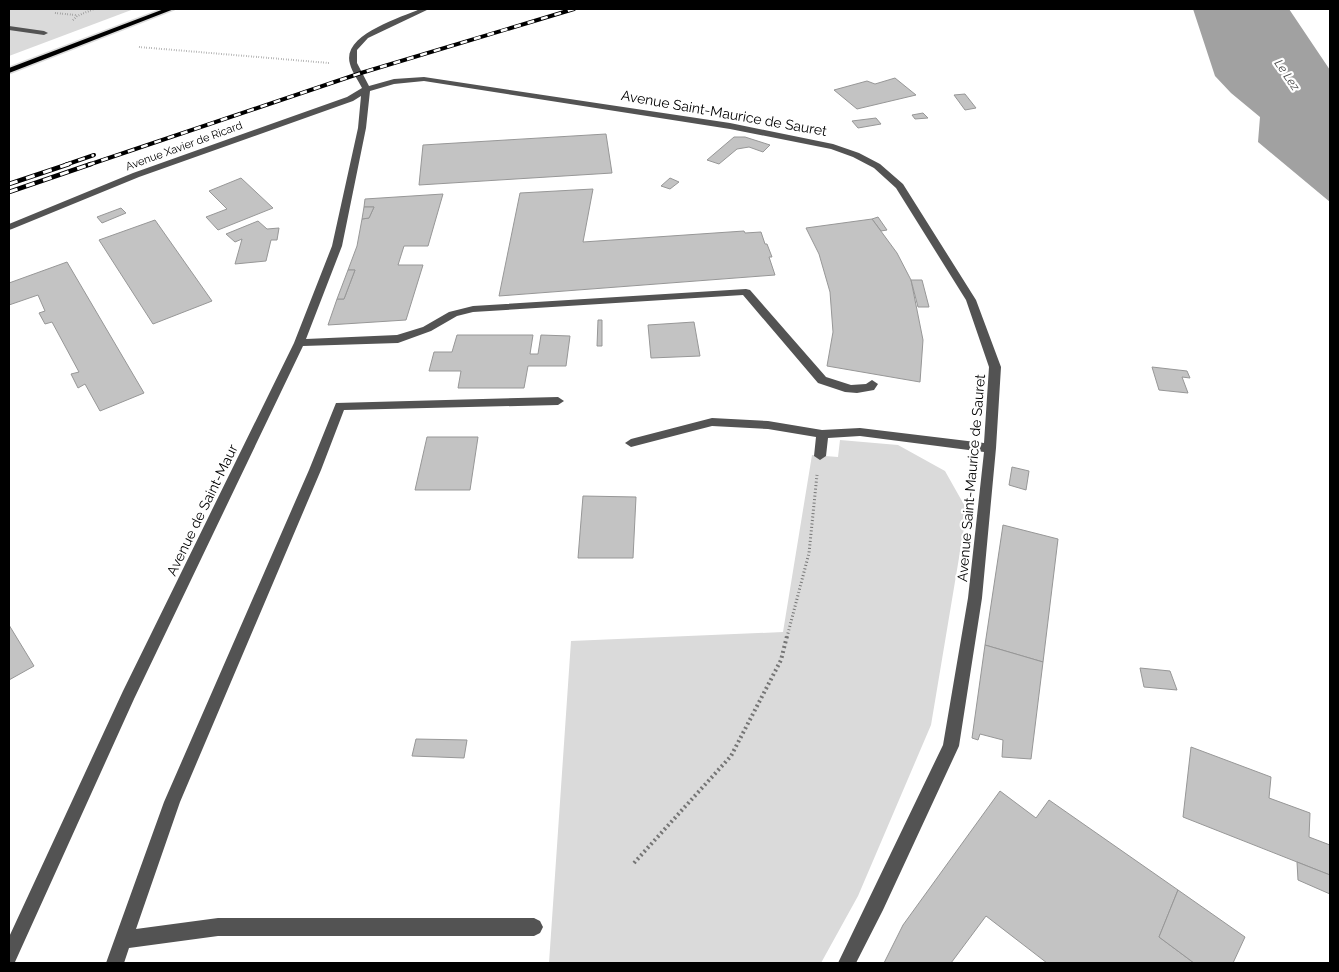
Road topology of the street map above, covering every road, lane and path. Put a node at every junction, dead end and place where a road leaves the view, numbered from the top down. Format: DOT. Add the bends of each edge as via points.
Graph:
graph roads {
  1 [pos="170,9"];
  2 [pos="425,9"];
  3 [pos="9,28"];
  4 [pos="44,33"];
  5 [pos="139,47"];
  6 [pos="352,63"];
  7 [pos="9,71"];
  8 [pos="366,88"];
  9 [pos="9,227"];
  10 [pos="299,343"];
  11 [pos="872,384"];
  12 [pos="558,401"];
  13 [pos="822,434"];
  14 [pos="631,443"];
  15 [pos="990,448"];
  16 [pos="820,456"];
  17 [pos="634,864"];
  18 [pos="534,926"];
  19 [pos="15,932"];
  20 [pos="123,940"];
  21 [pos="9,956"];
  22 [pos="114,963"];
  23 [pos="846,963"];
  1 -- 7 [label="main road"];
  2 -- 6 [label="street" via="365,36 353,50"];
  3 -- 4 [label="street"];
  5 -- 6 [label="path" via="313,63"];
  6 -- 8 [label="street"];
  8 -- 9 [label="street, Avenue Xavier de Ricard" via="350,99 136,175"];
  8 -- 10 [label="street, Avenue de Saint-Maur" via="362,128 337,246"];
  8 -- 15 [label="street, Avenue Saint-Maurice de Sauret" via="400,80 424,79 468,85 730,126 832,147 878,166 900,186 971,300 995,367"];
  10 -- 11 [label="street" via="398,339 427,329 453,314 473,309 746,292 822,380 855,390"];
  10 -- 19 [label="street, Avenue de Saint-Maur"];
  12 -- 20 [label="street" via="340,406 172,802"];
  13 -- 14 [label="street" via="712,422"];
  13 -- 15 [label="street" via="860,432"];
  13 -- 16 [label="street"];
  15 -- 23 [label="street, Avenue Saint-Maurice de Sauret" via="975,598 951,746"];
  16 -- 17 [label="path" via="809,553 781,660 731,756"];
  18 -- 20 [label="street" via="218,928"];
  19 -- 21 [label="street, Avenue de Saint-Maur"];
  20 -- 22 [label="street"];
}
